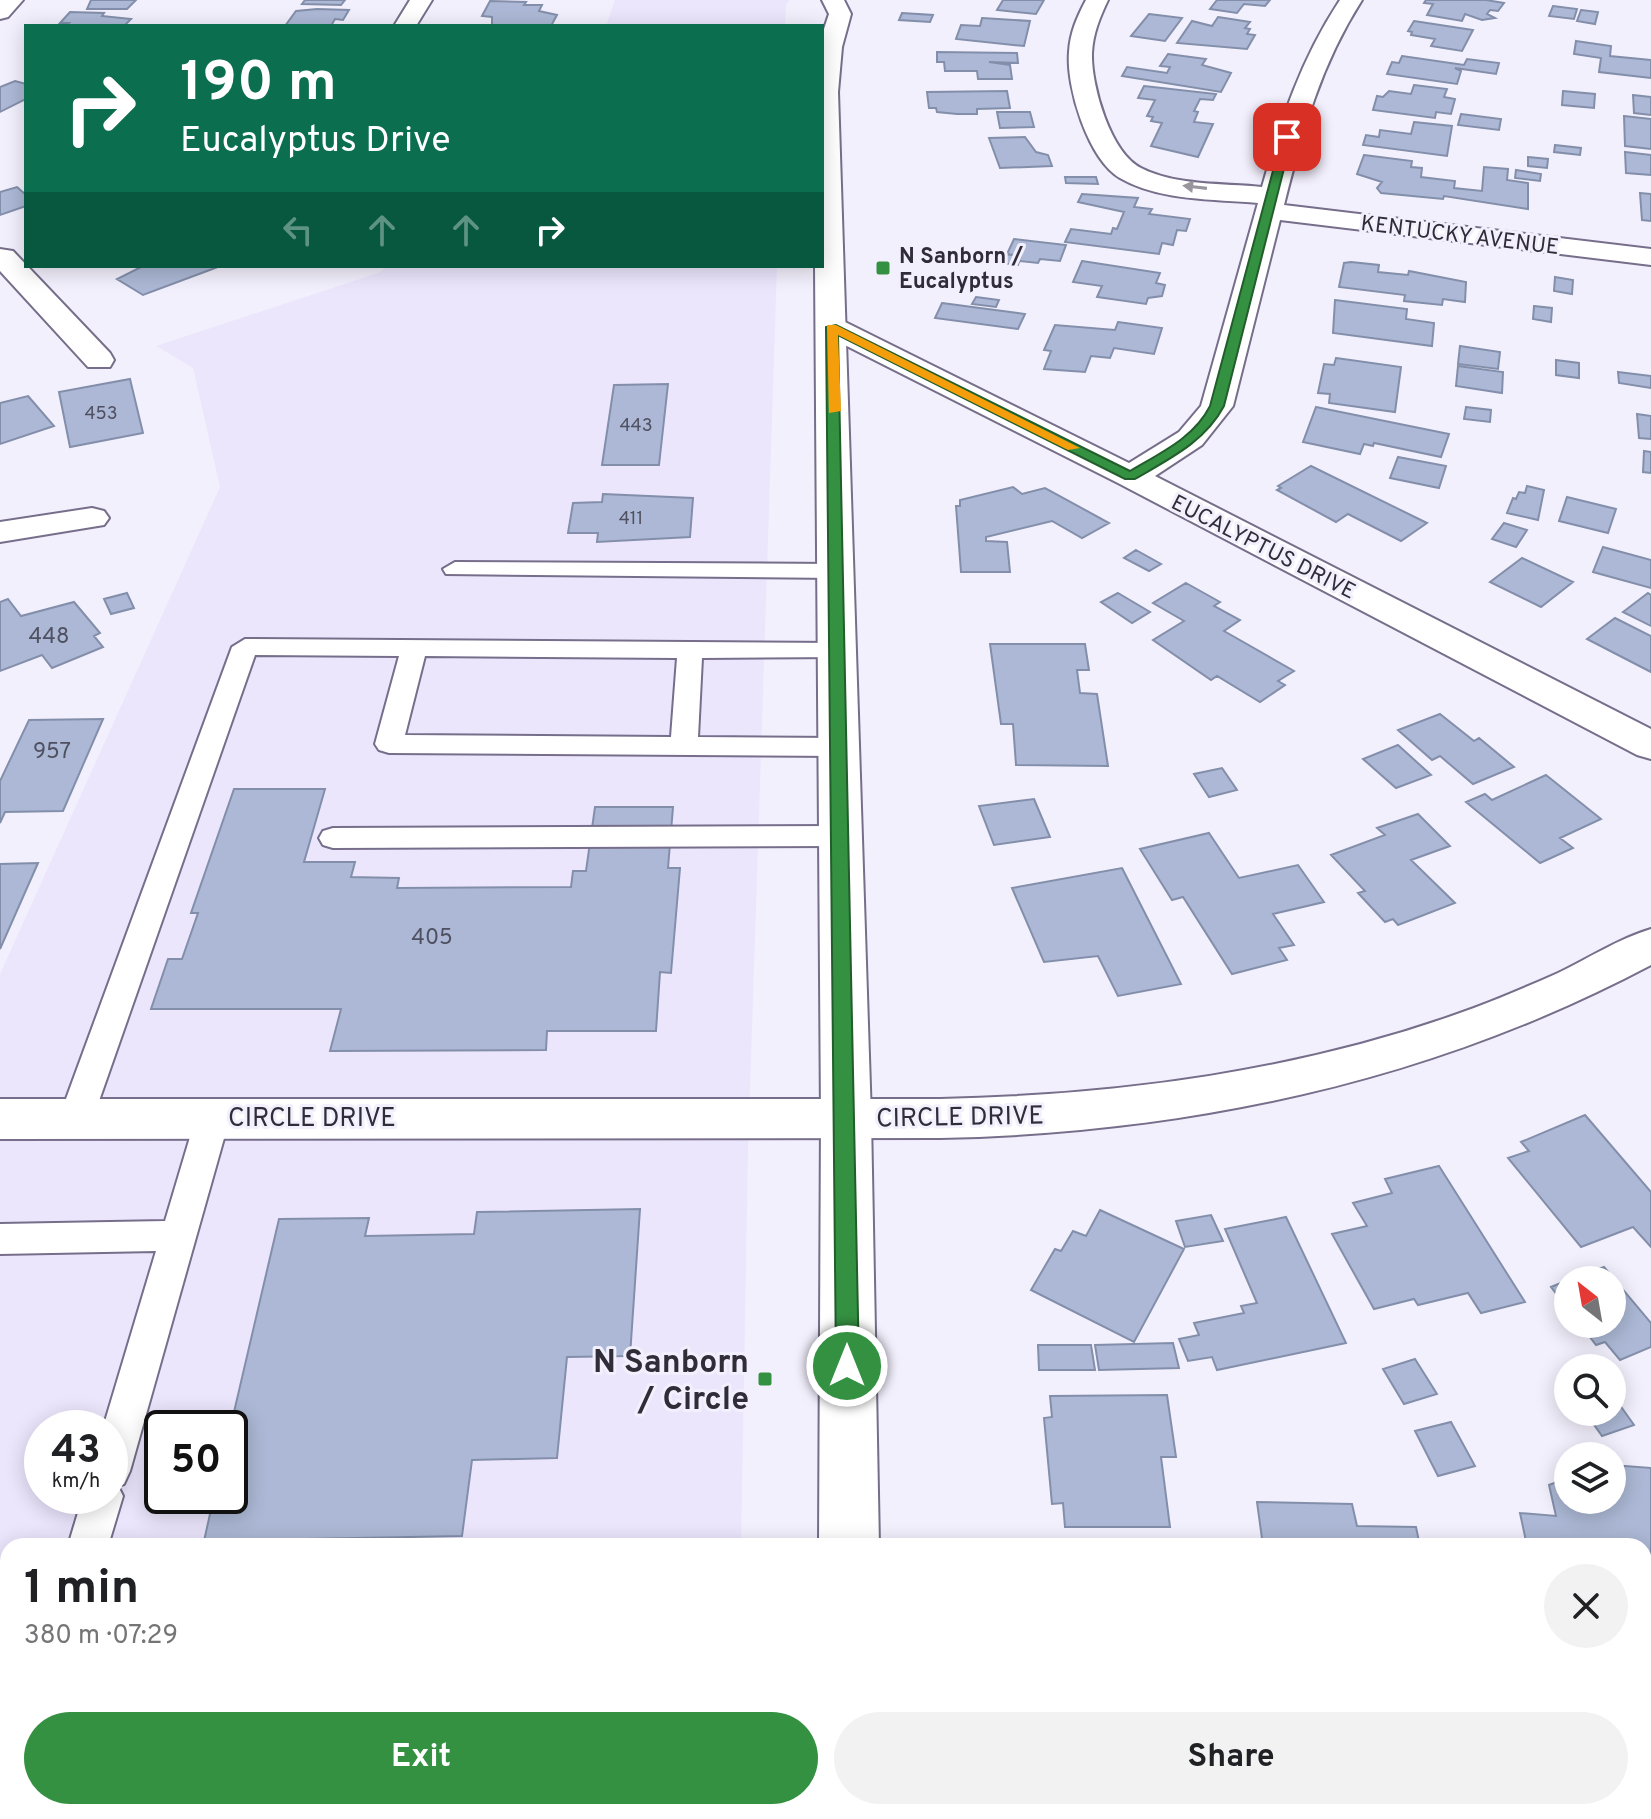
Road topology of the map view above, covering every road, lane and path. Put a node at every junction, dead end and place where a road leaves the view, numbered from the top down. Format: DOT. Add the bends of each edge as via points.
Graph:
graph roads {
  1 [pos="12,0"];
  2 [pos="421,0"];
  3 [pos="1097,0"];
  4 [pos="1351,0"];
  5 [pos="846,5"];
  6 [pos="0,12"];
  7 [pos="406,24"];
  8 [pos="1271,204"];
  9 [pos="10,255"];
  10 [pos="1651,257"];
  11 [pos="832,327"];
  12 [pos="99,360"];
  13 [pos="1130,476"];
  14 [pos="92,518"];
  15 [pos="0,532"];
  16 [pos="455,569"];
  17 [pos="837,571"];
  18 [pos="414,648"];
  19 [pos="690,651"];
  20 [pos="838,651"];
  21 [pos="684,746"];
  22 [pos="1651,746"];
  23 [pos="839,747"];
  24 [pos="840,836"];
  25 [pos="333,838"];
  26 [pos="1651,945"];
  27 [pos="213,1117"];
  28 [pos="76,1118"];
  29 [pos="846,1118"];
  30 [pos="0,1119"];
  31 [pos="180,1236"];
  32 [pos="0,1239"];
  33 [pos="128,1411"];
  34 [pos="98,1514"];
  35 [pos="90,1538"];
  36 [pos="849,1538"];
  1 -- 6 [label="street"];
  2 -- 7 [label="street"];
  8 -- 3 [label="street, KENTUCKY AVENUE, one-way" via="1158,182 1122,169 1094,121 1079,63 1086,22"];
  4 -- 8 [label="street" via="1305,83"];
  5 -- 11 [label="street" via="830,47 826,92"];
  8 -- 10 [label="street, KENTUCKY AVENUE"];
  8 -- 13 [label="street" via="1210,420 1179,448"];
  9 -- 12 [label="street"];
  11 -- 13 [label="street, EUCALYPTUS DRIVE"];
  11 -- 17 [label="street"];
  13 -- 22 [label="street, EUCALYPTUS DRIVE"];
  14 -- 15 [label="street"];
  16 -- 17 [label="lane"];
  17 -- 20 [label="street"];
  18 -- 19 [label="lane"];
  18 -- 21 [label="lane" via="389,744"];
  18 -- 28 [label="lane" via="245,647"];
  19 -- 20 [label="lane"];
  19 -- 21 [label="lane"];
  20 -- 23 [label="street"];
  21 -- 23 [label="lane"];
  23 -- 24 [label="street"];
  24 -- 25 [label="lane"];
  24 -- 29 [label="street"];
  26 -- 29 [label="street, CIRCLE DRIVE" via="1555,996 1479,1026 1319,1074 1075,1112"];
  27 -- 28 [label="street, CIRCLE DRIVE"];
  27 -- 29 [label="street, CIRCLE DRIVE"];
  27 -- 31 [label="lane"];
  28 -- 30 [label="street, CIRCLE DRIVE"];
  29 -- 36 [label="street"];
  31 -- 32 [label="lane"];
  31 -- 33 [label="lane"];
  34 -- 35 [label="lane"];
}
